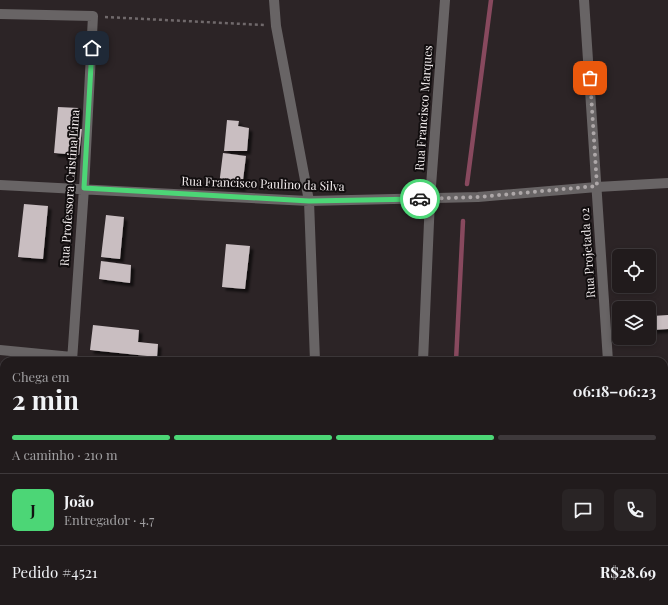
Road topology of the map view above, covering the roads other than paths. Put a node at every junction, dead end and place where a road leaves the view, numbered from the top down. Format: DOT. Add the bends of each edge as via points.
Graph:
graph roads {
  1 [pos="274,0"];
  2 [pos="445,0"];
  3 [pos="584,0"];
  4 [pos="0,14"];
  5 [pos="668,183"];
  6 [pos="0,185"];
  7 [pos="597,186"];
  8 [pos="84,188"];
  9 [pos="430,199"];
  10 [pos="309,201"];
  11 [pos="0,350"];
  12 [pos="56,357"];
  13 [pos="72,357"];
  14 [pos="315,357"];
  15 [pos="423,357"];
  16 [pos="608,357"];
  1 -- 10 [label="street" via="276,26"];
  2 -- 9 [label="street, Rua Francisco Marques"];
  3 -- 7 [label="street, Rua Projetada 02"];
  4 -- 8 [label="street, Rua Professora Cristina Lima" via="93,16"];
  5 -- 7 [label="street, Rua Francisco Paulino da Silva"];
  6 -- 8 [label="street, Rua Francisco Paulino da Silva"];
  7 -- 9 [label="street, Rua Francisco Paulino da Silva"];
  7 -- 16 [label="street, Rua Projetada 02"];
  8 -- 10 [label="street, Rua Francisco Paulino da Silva"];
  8 -- 13 [label="street, Rua Professora Cristina Lima"];
  9 -- 10 [label="street, Rua Francisco Paulino da Silva"];
  9 -- 15 [label="street, Rua Francisco Marques"];
  10 -- 14 [label="street"];
  11 -- 12 [label="street"];
}
